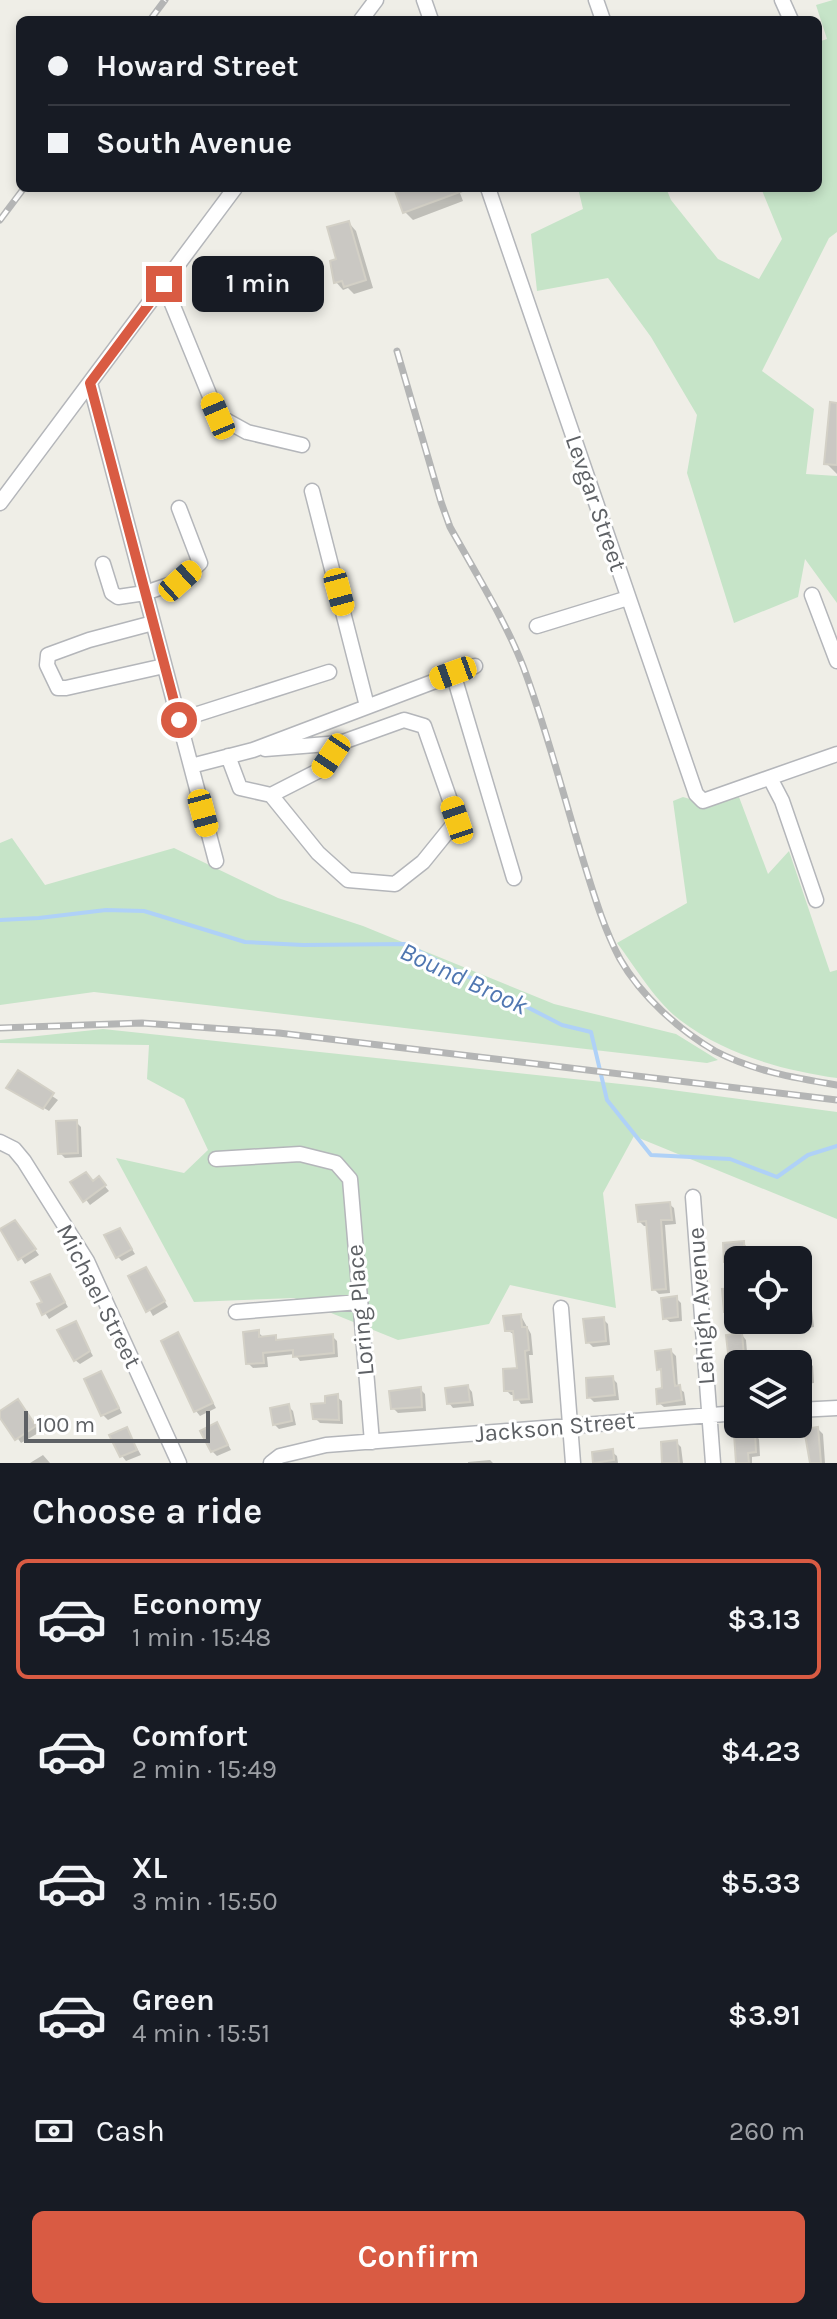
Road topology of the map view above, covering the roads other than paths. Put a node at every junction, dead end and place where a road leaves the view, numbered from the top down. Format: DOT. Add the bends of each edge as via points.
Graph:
graph roads {
  1 [pos="232,192"];
  2 [pos="489,192"];
  3 [pos="164,284"];
  4 [pos="90,383"];
  5 [pos="302,445"];
  6 [pos="312,491"];
  7 [pos="0,503"];
  8 [pos="179,508"];
  9 [pos="103,564"];
  10 [pos="145,593"];
  11 [pos="812,595"];
  12 [pos="628,598"];
  13 [pos="153,623"];
  14 [pos="537,626"];
  15 [pos="837,661"];
  16 [pos="164,666"];
  17 [pos="475,666"];
  18 [pos="329,672"];
  19 [pos="453,673"];
  20 [pos="367,706"];
  21 [pos="179,720"];
  22 [pos="340,743"];
  23 [pos="253,750"];
  24 [pos="837,754"];
  25 [pos="228,756"];
  26 [pos="191,766"];
  27 [pos="770,778"];
  28 [pos="271,795"];
  29 [pos="216,861"];
  30 [pos="514,878"];
  31 [pos="816,900"];
  32 [pos="0,1142"];
  33 [pos="216,1159"];
  34 [pos="693,1197"];
  35 [pos="359,1302"];
  36 [pos="561,1308"];
  37 [pos="236,1312"];
  38 [pos="837,1408"];
  39 [pos="812,1409"];
  40 [pos="724,1414"];
  41 [pos="709,1415"];
  42 [pos="570,1425"];
  43 [pos="372,1442"];
  44 [pos="179,1463"];
  45 [pos="271,1463"];
  46 [pos="573,1463"];
  47 [pos="713,1463"];
  1 -- 3 [label="street"];
  2 -- 12 [label="street, Levgar Street"];
  3 -- 4 [label="street"];
  3 -- 5 [label="street" via="218,416 247,432"];
  4 -- 7 [label="street"];
  4 -- 10 [label="street"];
  6 -- 20 [label="street"];
  8 -- 10 [label="street" via="200,563 180,581"];
  9 -- 10 [label="street" via="112,593"];
  10 -- 13 [label="street"];
  11 -- 15 [label="street"];
  12 -- 14 [label="street"];
  12 -- 27 [label="street, Levgar Street" via="696,794 703,801"];
  13 -- 16 [label="street"];
  13 -- 16 [label="street" via="48,655 47,665 58,688"];
  16 -- 21 [label="street"];
  17 -- 19 [label="street"];
  18 -- 21 [label="street"];
  19 -- 20 [label="street"];
  19 -- 30 [label="street"];
  20 -- 23 [label="street"];
  21 -- 26 [label="street"];
  22 -- 23 [label="street"];
  22 -- 28 [label="street" via="322,769"];
  22 -- 28 [label="street" via="404,720 424,726 457,820 423,862 395,884 348,880 318,853"];
  23 -- 25 [label="street"];
  24 -- 27 [label="street"];
  25 -- 26 [label="street"];
  25 -- 28 [label="street" via="240,788"];
  26 -- 29 [label="street"];
  27 -- 31 [label="street"];
  32 -- 44 [label="street, Michael Street" via="24,1161 87,1261"];
  33 -- 35 [label="street, Loring Place" via="300,1154 336,1163 350,1179"];
  34 -- 41 [label="street, Lehigh Avenue"];
  35 -- 37 [label="street"];
  35 -- 43 [label="street, Loring Place"];
  36 -- 42 [label="street"];
  38 -- 39 [label="street"];
  40 -- 41 [label="street, Jackson Street"];
  41 -- 42 [label="street, Jackson Street"];
  41 -- 47 [label="street, Lehigh Avenue"];
  42 -- 43 [label="street, Jackson Street"];
  42 -- 46 [label="street"];
  43 -- 45 [label="street, Jackson Street" via="326,1445"];
}
